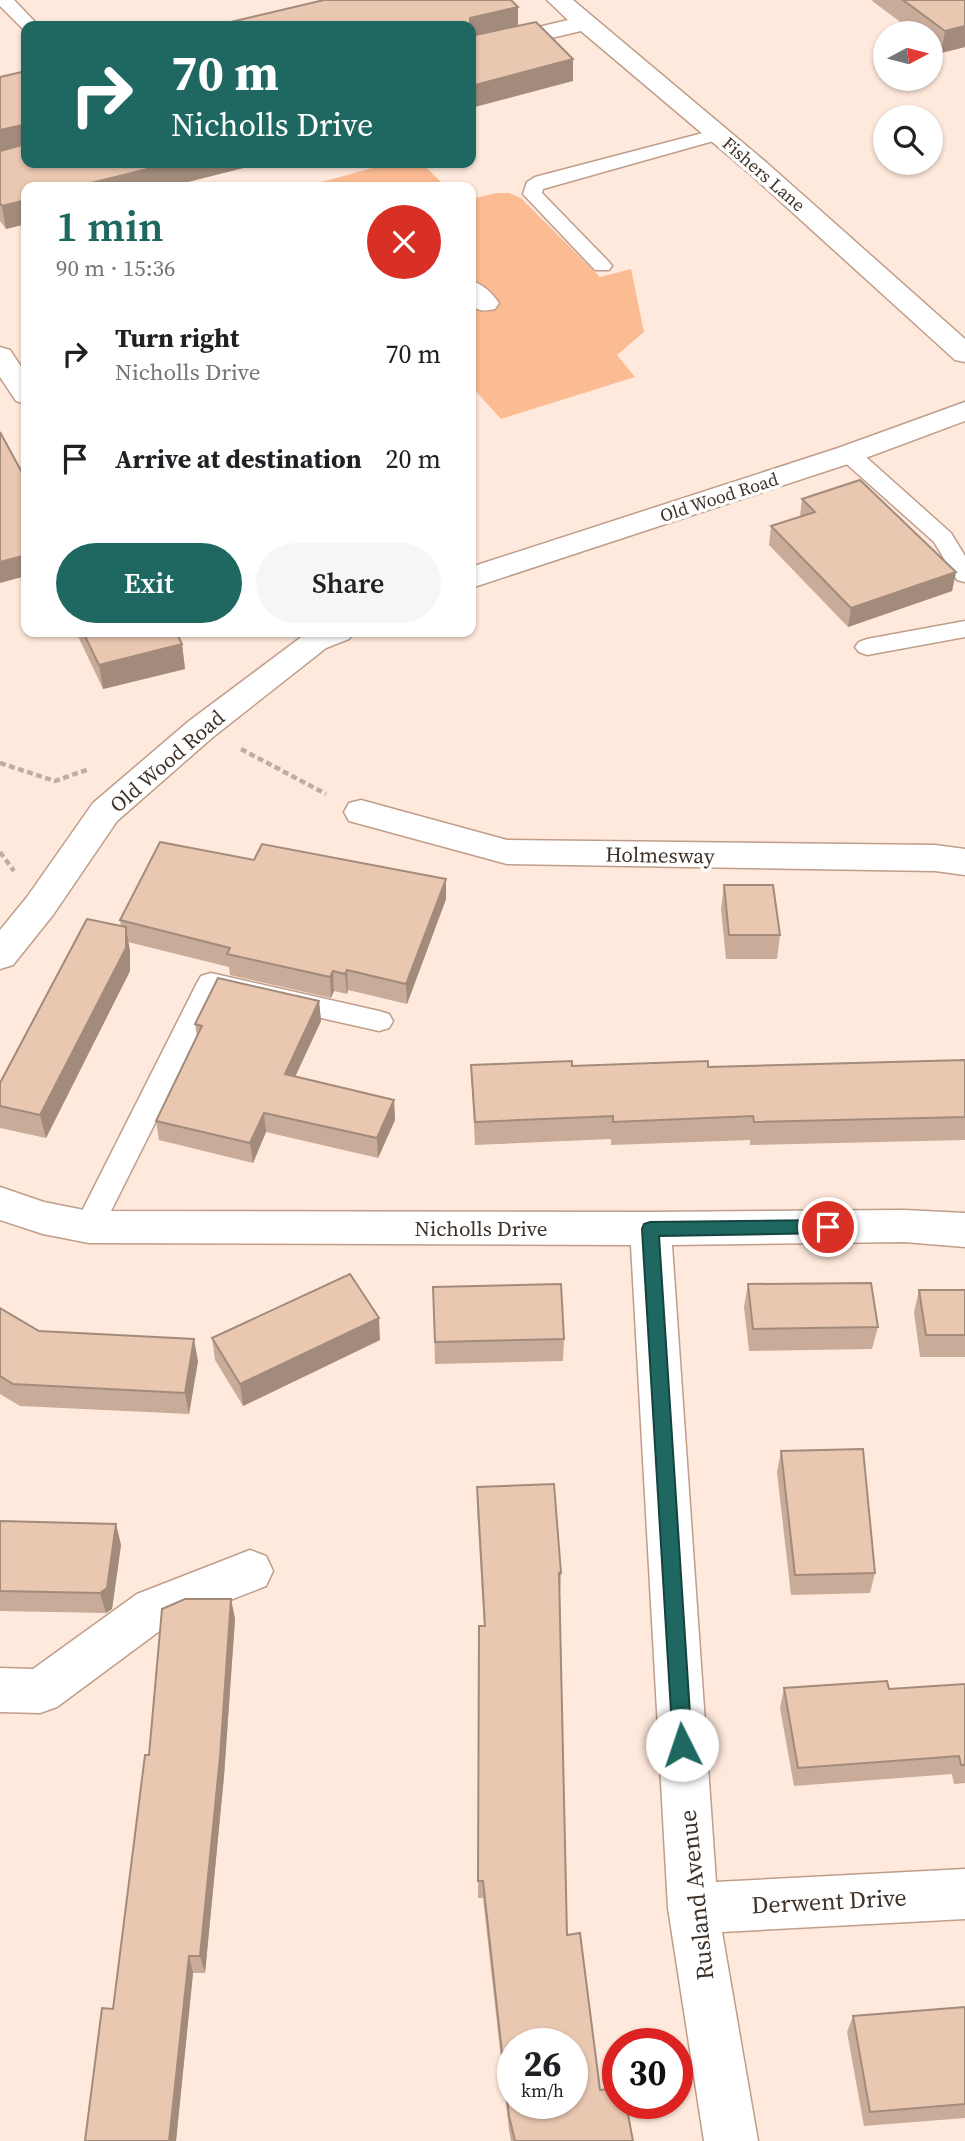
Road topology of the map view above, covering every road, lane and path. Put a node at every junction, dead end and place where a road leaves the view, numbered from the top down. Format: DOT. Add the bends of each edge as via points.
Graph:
graph roads {
  1 [pos="4,0"];
  2 [pos="559,0"];
  3 [pos="25,21"];
  4 [pos="587,22"];
  5 [pos="476,49"];
  6 [pos="718,134"];
  7 [pos="603,266"];
  8 [pos="961,345"];
  9 [pos="0,356"];
  10 [pos="21,388"];
  11 [pos="21,403"];
  12 [pos="0,409"];
  13 [pos="965,411"];
  14 [pos="849,454"];
  15 [pos="965,575"];
  16 [pos="476,576"];
  17 [pos="965,629"];
  18 [pos="316,637"];
  19 [pos="867,647"];
  20 [pos="201,729"];
  21 [pos="0,763"];
  22 [pos="158,769"];
  23 [pos="361,812"];
  24 [pos="965,862"];
  25 [pos="0,955"];
  26 [pos="379,1021"];
  27 [pos="0,1203"];
  28 [pos="89,1227"];
  29 [pos="650,1229"];
  30 [pos="965,1230"];
  31 [pos="250,1571"];
  32 [pos="0,1690"];
  33 [pos="965,1894"];
  34 [pos="693,1908"];
  35 [pos="731,2141"];
  1 -- 3 [label="lane"];
  2 -- 4 [label="street, Fishers Lane"];
  4 -- 5 [label="street"];
  4 -- 6 [label="street, Fishers Lane"];
  6 -- 7 [label="lane" via="534,186 532,194"];
  6 -- 8 [label="street, Fishers Lane"];
  9 -- 10 [label="street"];
  11 -- 12 [label="street"];
  13 -- 14 [label="street, Old Wood Road"];
  14 -- 15 [label="lane" via="943,538"];
  14 -- 16 [label="street, Old Wood Road"];
  17 -- 19 [label="lane"];
  18 -- 20 [label="street, Old Wood Road"];
  20 -- 22 [label="street, Old Wood Road"];
  20 -- 23 [label="path"];
  21 -- 22 [label="path" via="55,781 118,759"];
  22 -- 25 [label="street, Old Wood Road" via="105,812"];
  23 -- 24 [label="street, Holmesway" via="507,852"];
  26 -- 28 [label="lane" via="211,984"];
  27 -- 28 [label="street, Nicholls Drive"];
  28 -- 29 [label="street, Nicholls Drive"];
  29 -- 30 [label="street, Nicholls Drive" via="904,1226"];
  29 -- 34 [label="street, Rusland Avenue"];
  31 -- 32 [label="street" via="153,1609 40,1691"];
  33 -- 34 [label="street, Derwent Drive"];
  34 -- 35 [label="street, Rusland Avenue"];
}
